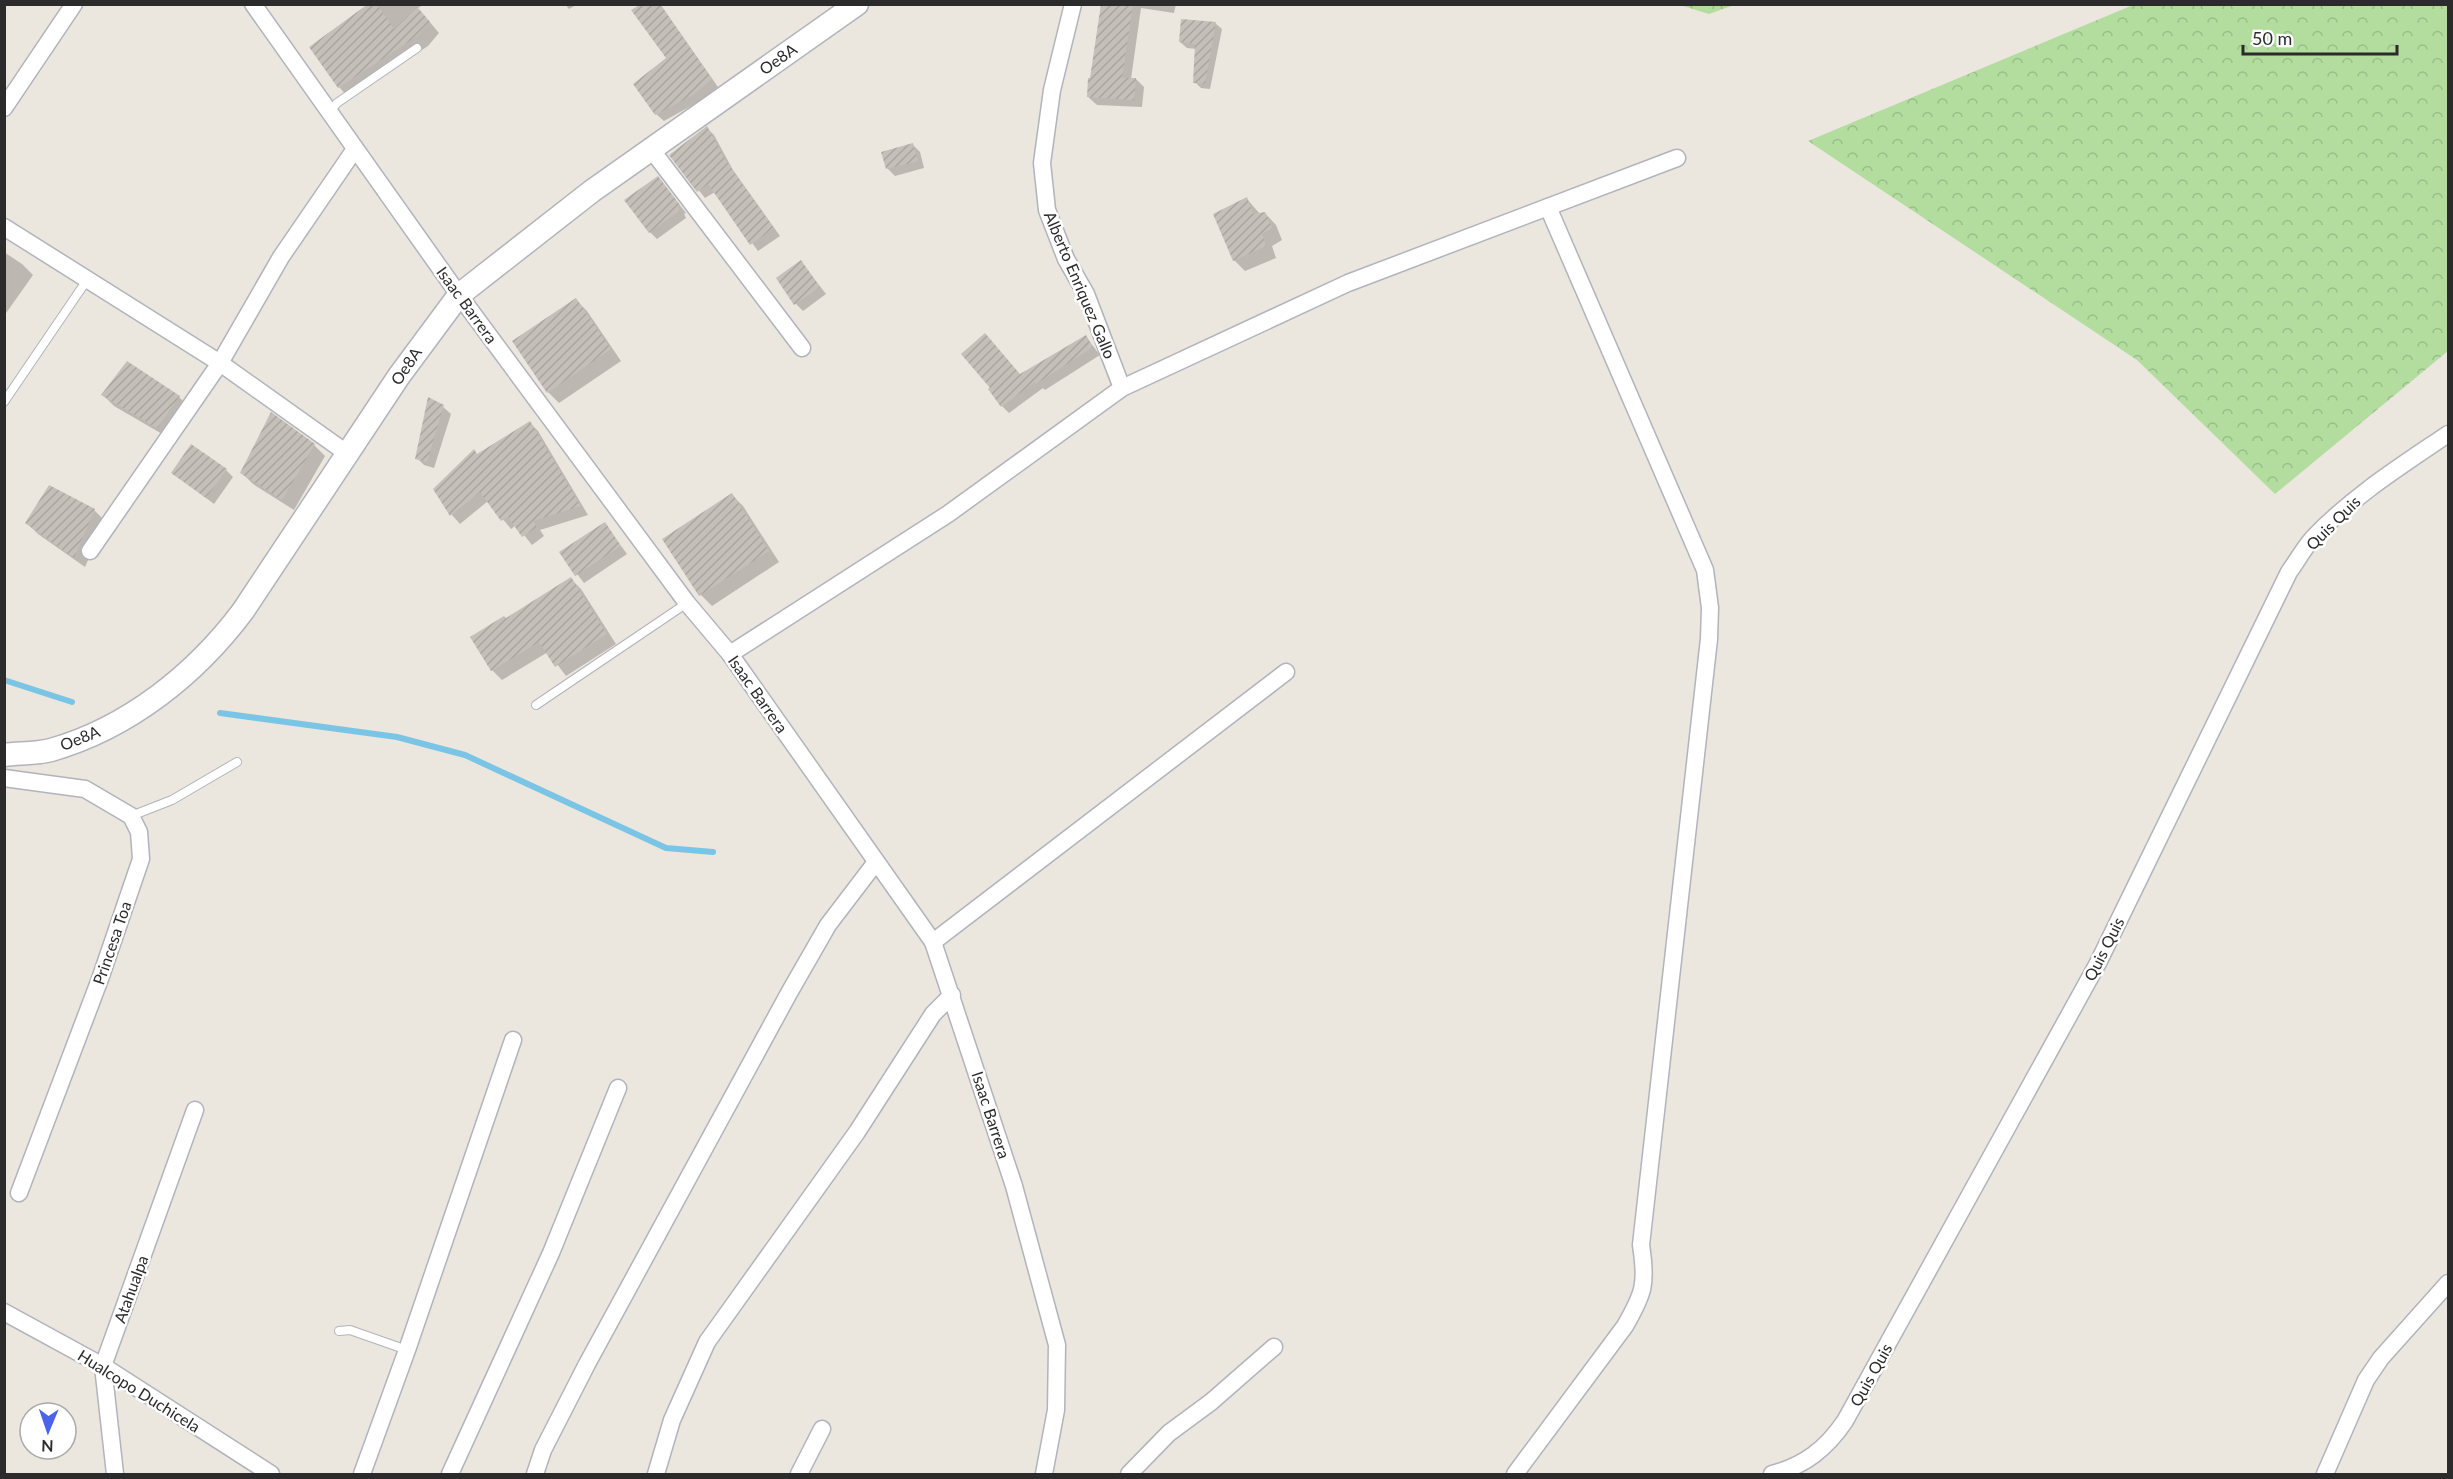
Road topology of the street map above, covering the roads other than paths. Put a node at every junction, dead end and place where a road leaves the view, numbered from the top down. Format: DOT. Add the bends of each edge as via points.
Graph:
graph roads {
  1 [pos="74,4"];
  2 [pos="253,4"];
  3 [pos="857,4"];
  4 [pos="1073,4"];
  5 [pos="417,48"];
  6 [pos="4,108"];
  7 [pos="329,112"];
  8 [pos="355,149"];
  9 [pos="651,149"];
  10 [pos="1677,158"];
  11 [pos="1548,207"];
  12 [pos="4,227"];
  13 [pos="87,280"];
  14 [pos="459,295"];
  15 [pos="802,348"];
  16 [pos="220,363"];
  17 [pos="1122,388"];
  18 [pos="4,402"];
  19 [pos="2448,434"];
  20 [pos="348,454"];
  21 [pos="90,551"];
  22 [pos="687,603"];
  23 [pos="730,654"];
  24 [pos="1286,672"];
  25 [pos="536,705"];
  26 [pos="4,755"];
  27 [pos="237,762"];
  28 [pos="4,778"];
  29 [pos="131,816"];
  30 [pos="876,862"];
  31 [pos="933,942"];
  32 [pos="952,995"];
  33 [pos="513,1040"];
  34 [pos="618,1088"];
  35 [pos="195,1110"];
  36 [pos="19,1193"];
  37 [pos="2448,1283"];
  38 [pos="4,1312"];
  39 [pos="339,1331"];
  40 [pos="1274,1347"];
  41 [pos="407,1350"];
  42 [pos="103,1366"];
  43 [pos="822,1429"];
  44 [pos="1782,1473"];
  45 [pos="115,1474"];
  46 [pos="271,1474"];
  47 [pos="362,1474"];
  48 [pos="450,1474"];
  49 [pos="535,1474"];
  50 [pos="656,1474"];
  51 [pos="799,1474"];
  52 [pos="1044,1474"];
  53 [pos="1129,1474"];
  54 [pos="1515,1474"];
  55 [pos="2325,1474"];
  1 -- 6 [label="street"];
  2 -- 7 [label="street, Isaac Barrera"];
  3 -- 9 [label="street, Oe8A"];
  4 -- 17 [label="street, Alberto Enriquez Gallo" via="1052,90 1042,163 1047,210 1066,259 1086,294"];
  5 -- 7 [label="lane"];
  7 -- 8 [label="street, Isaac Barrera"];
  8 -- 14 [label="street, Isaac Barrera"];
  8 -- 16 [label="street" via="281,257"];
  9 -- 14 [label="street, Oe8A"];
  9 -- 15 [label="street"];
  10 -- 11 [label="street"];
  11 -- 17 [label="street" via="1348,283"];
  11 -- 54 [label="street" via="1705,570 1710,608 1641,1245 1645,1285 1624,1326"];
  12 -- 13 [label="street"];
  13 -- 16 [label="street"];
  13 -- 18 [label="lane"];
  14 -- 20 [label="street, Oe8A"];
  14 -- 22 [label="street, Isaac Barrera"];
  16 -- 20 [label="street"];
  16 -- 21 [label="street"];
  17 -- 23 [label="street" via="948,514"];
  19 -- 44 [label="street, Quis Quis" via="2341,510 2312,539 2289,572 2098,963 1845,1422 1832,1441"];
  20 -- 26 [label="street, Oe8A" via="243,611 200,662 134,713 108,726 49,750"];
  22 -- 23 [label="street, Isaac Barrera"];
  22 -- 25 [label="lane"];
  23 -- 30 [label="street, Isaac Barrera"];
  24 -- 31 [label="street"];
  27 -- 29 [label="lane" via="172,800"];
  28 -- 29 [label="street" via="84,789"];
  29 -- 36 [label="street, Princesa Toa" via="139,832 141,859"];
  30 -- 31 [label="street, Isaac Barrera"];
  30 -- 49 [label="street" via="828,925 789,993 586,1364"];
  31 -- 32 [label="street, Isaac Barrera"];
  32 -- 50 [label="street" via="933,1014 857,1132 706,1342 672,1420"];
  32 -- 52 [label="street, Isaac Barrera" via="1014,1186 1057,1345 1056,1410"];
  33 -- 41 [label="street"];
  34 -- 48 [label="street" via="551,1253"];
  35 -- 42 [label="street, Atahualpa"];
  37 -- 55 [label="street" via="2376,1365 2353,1407"];
  38 -- 42 [label="street, Hualcopo Duchicela"];
  39 -- 41 [label="lane" via="350,1330"];
  40 -- 53 [label="street" via="1211,1402 1168,1433"];
  41 -- 47 [label="street"];
  42 -- 45 [label="street, Atahualpa"];
  42 -- 46 [label="street, Hualcopo Duchicela"];
  43 -- 51 [label="street"];
}
